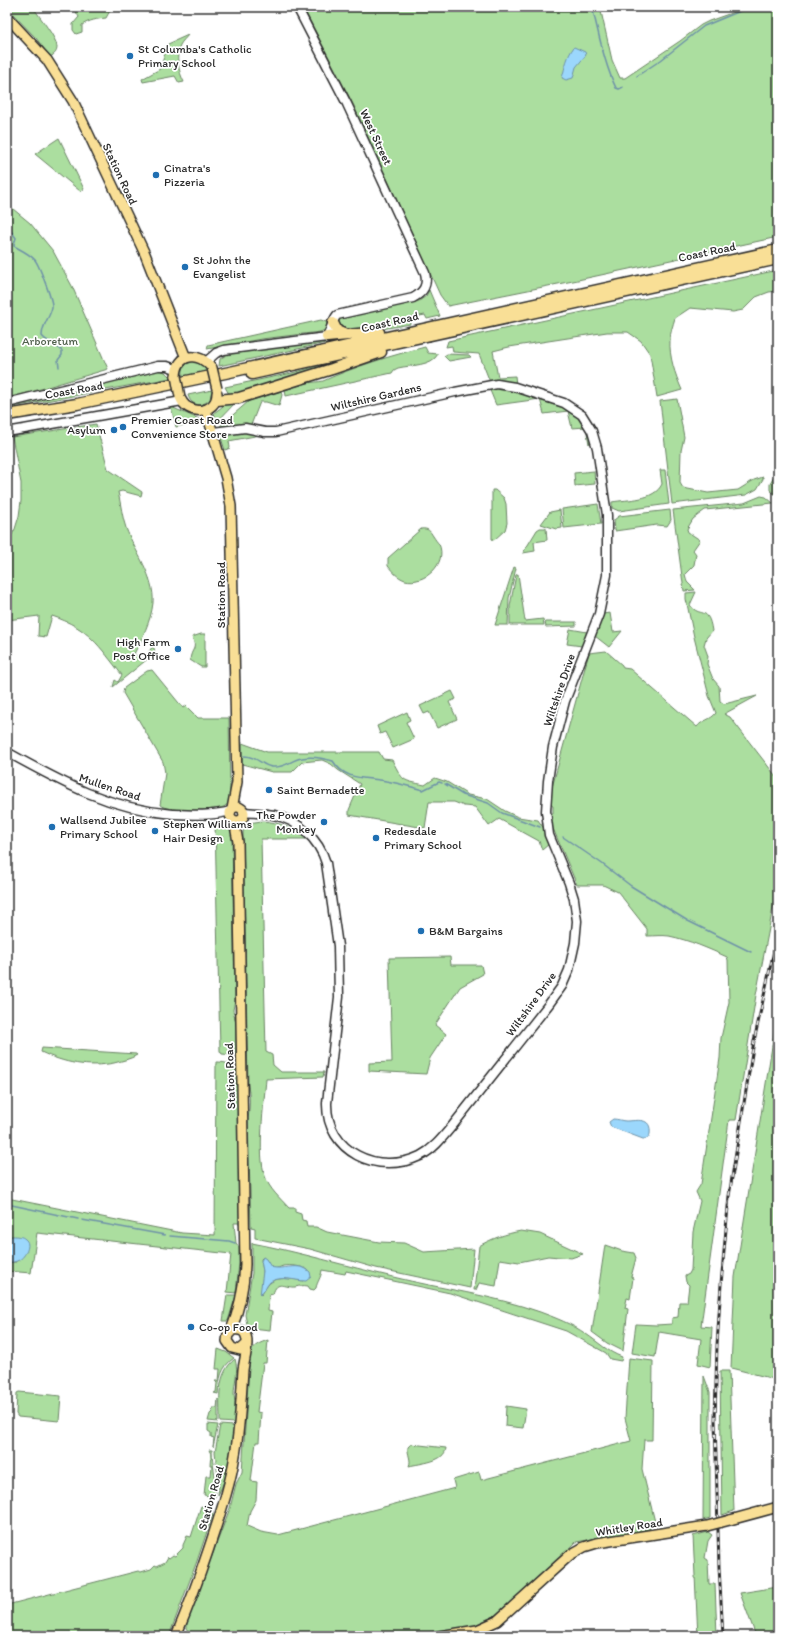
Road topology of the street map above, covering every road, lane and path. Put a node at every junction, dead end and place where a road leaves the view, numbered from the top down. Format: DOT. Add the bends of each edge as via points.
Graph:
graph roads {
  1 [pos="297,7"];
  2 [pos="7,16"];
  3 [pos="778,250"];
  4 [pos="778,259"];
  5 [pos="333,323"];
  6 [pos="483,324"];
  7 [pos="437,325"];
  8 [pos="346,335"];
  9 [pos="327,337"];
  10 [pos="186,358"];
  11 [pos="209,365"];
  12 [pos="176,372"];
  13 [pos="217,394"];
  14 [pos="544,396"];
  15 [pos="181,399"];
  16 [pos="7,403"];
  17 [pos="206,410"];
  18 [pos="7,415"];
  19 [pos="7,421"];
  20 [pos="7,432"];
  21 [pos="213,432"];
  22 [pos="7,752"];
  23 [pos="237,815"];
  24 [pos="238,1309"];
  25 [pos="243,1331"];
  26 [pos="230,1332"];
  27 [pos="247,1344"];
  28 [pos="234,1349"];
  29 [pos="243,1370"];
  30 [pos="778,1508"];
  31 [pos="178,1633"];
  32 [pos="439,1636"];
  1 -- 5 [label="street, West Street" via="347,104 427,280 421,294 413,298 339,315"];
  2 -- 10 [label="main road, Station Road" via="46,60 73,101 145,254"];
  3 -- 7 [label="highway, Coast Road"];
  4 -- 6 [label="highway, Coast Road"];
  5 -- 8 [label="highway" via="337,331"];
  5 -- 9 [label="street"];
  6 -- 13 [label="highway" via="372,355 239,398"];
  6 -- 19 [label="highway, Coast Road" via="79,410"];
  7 -- 8 [label="highway"];
  7 -- 18 [label="highway, Coast Road" via="77,404"];
  8 -- 9 [label="highway"];
  9 -- 11 [label="street" via="224,350 216,353"];
  10 -- 11 [label="main road" via="200,357"];
  10 -- 12 [label="main road" via="180,362"];
  11 -- 13 [label="main road, bridge"];
  12 -- 15 [label="main road, bridge"];
  12 -- 16 [label="street, Coast Road" via="167,366 158,366"];
  13 -- 17 [label="main road" via="213,405"];
  14 -- 21 [label="street, Wiltshire Gardens" via="505,385 489,384 276,432 242,428"];
  14 -- 23 [label="street, Wiltshire Drive" via="574,408 590,427 597,448 607,515 608,567 603,600 565,701 553,747 546,795 550,839 567,878 575,905 577,927 573,955 562,986 544,1010 453,1125 433,1147 416,1158 392,1163 365,1159 348,1150 331,1128 327,1103 339,1004 338,956 326,863 319,847 304,829 284,818 265,814"];
  15 -- 17 [label="main road" via="189,408"];
  15 -- 20 [label="street"];
  17 -- 21 [label="main road, Station Road"];
  21 -- 23 [label="main road, Station Road" via="231,506"];
  22 -- 23 [label="street, Mullen Road" via="70,786 106,801 150,812"];
  23 -- 24 [label="main road, Station Road" via="246,1249"];
  24 -- 25 [label="main road, Station Road"];
  24 -- 26 [label="main road, Station Road"];
  25 -- 26 [label="main road" via="235,1329"];
  25 -- 27 [label="main road" via="247,1337"];
  26 -- 28 [label="main road" via="227,1341"];
  27 -- 28 [label="main road" via="242,1349"];
  27 -- 29 [label="main road, Station Road"];
  28 -- 29 [label="main road, Station Road"];
  29 -- 31 [label="main road, Station Road" via="240,1429 228,1489"];
  30 -- 32 [label="main road, Whitley Road, bridge" via="707,1526 584,1548 570,1555 497,1621 477,1630"];
}
